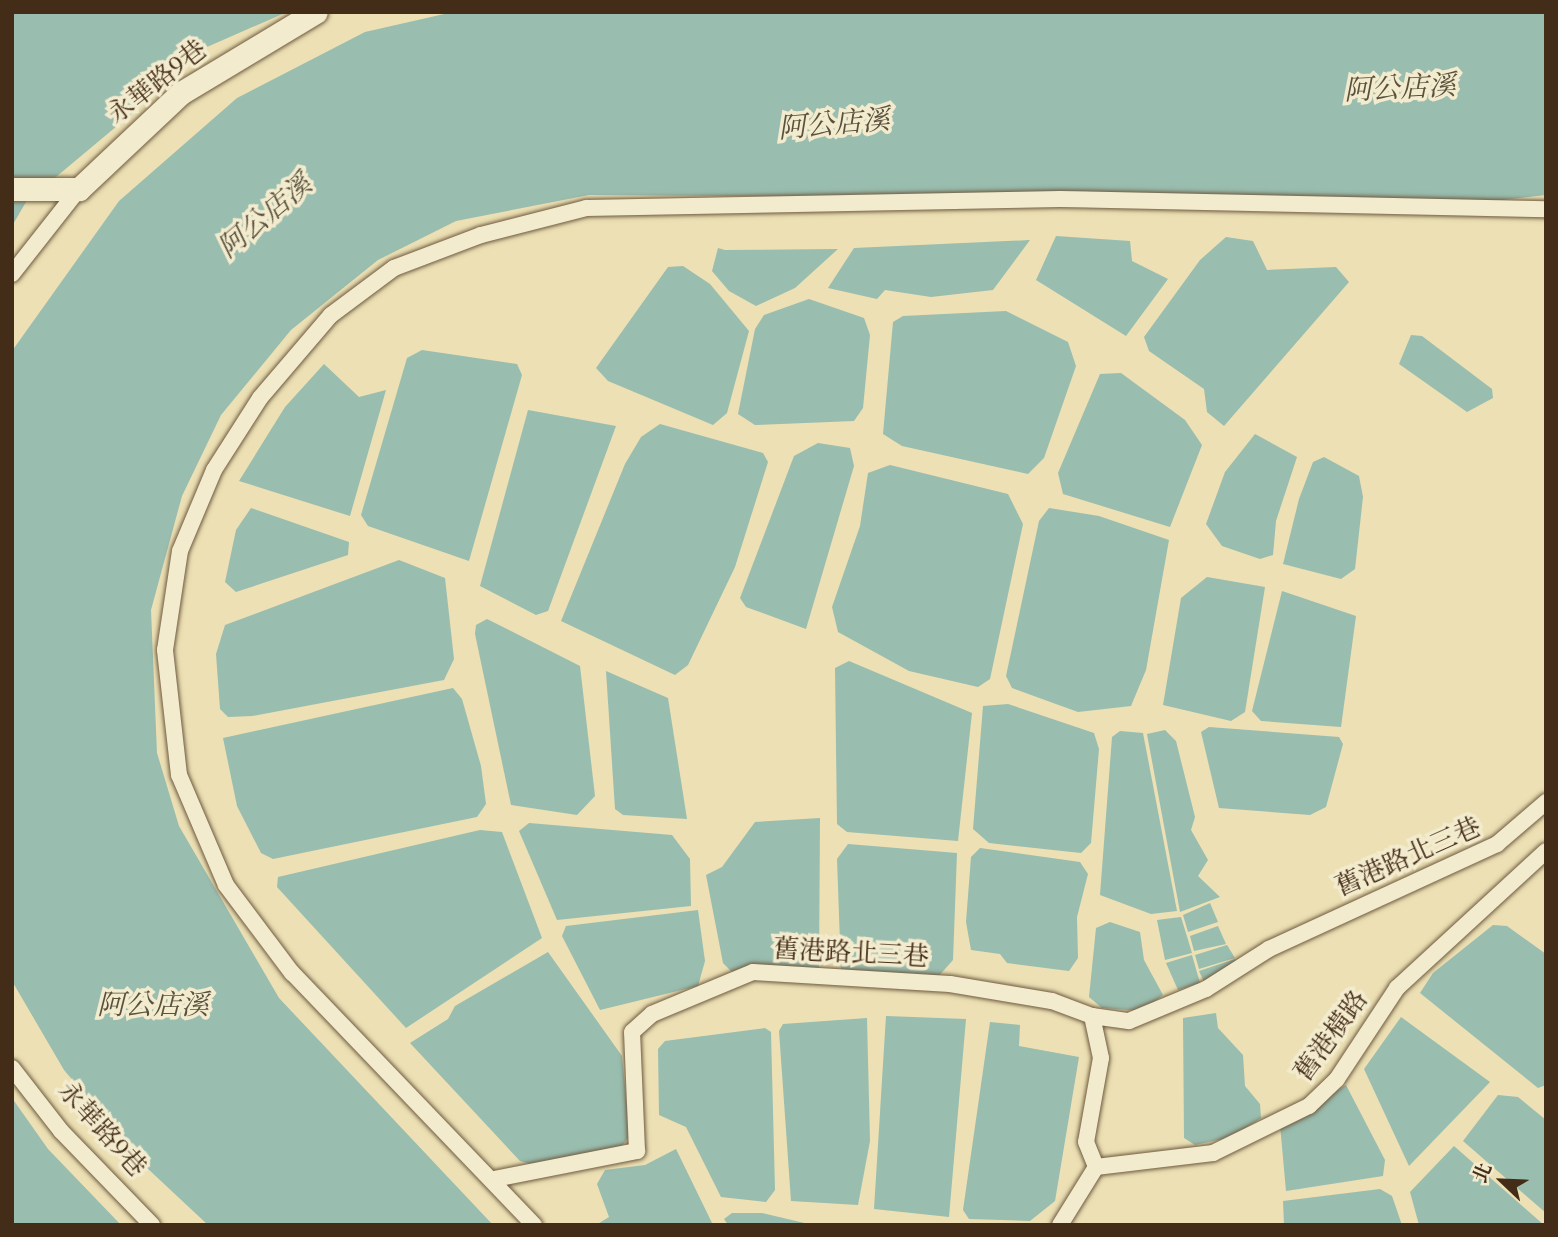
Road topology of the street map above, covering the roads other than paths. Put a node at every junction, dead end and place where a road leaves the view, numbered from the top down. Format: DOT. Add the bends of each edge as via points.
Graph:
graph roads {
  1 [pos="316,12"];
  2 [pos="12,189"];
  3 [pos="79,189"];
  4 [pos="1546,209"];
  5 [pos="12,274"];
  6 [pos="1546,803"];
  7 [pos="1546,851"];
  8 [pos="1092,1016"];
  9 [pos="12,1068"];
  10 [pos="1096,1167"];
  11 [pos="494,1179"];
  12 [pos="152,1225"];
  13 [pos="534,1225"];
  14 [pos="1060,1225"];
  1 -- 3 [label="street, 永華路9巷" via="181,93"];
  2 -- 3 [label="street"];
  3 -- 5 [label="street, 永華路9巷"];
  4 -- 11 [label="street" via="1060,200 586,208 481,235 394,268 331,315 253,408 214,470 180,551 165,650 179,775 226,885 292,973"];
  6 -- 8 [label="street, 舊港路北三巷" via="1497,844 1269,949 1206,989 1129,1021"];
  7 -- 10 [label="street, 舊港橫路" via="1397,988 1337,1079 1309,1106 1213,1153"];
  8 -- 10 [label="street" via="1101,1058 1086,1142"];
  8 -- 11 [label="street, 舊港路北三巷" via="1052,1001 950,984 753,972 652,1014 632,1032 637,1151"];
  9 -- 12 [label="street, 永華路9巷" via="61,1131"];
  10 -- 14 [label="street"];
  11 -- 13 [label="street"];
}
